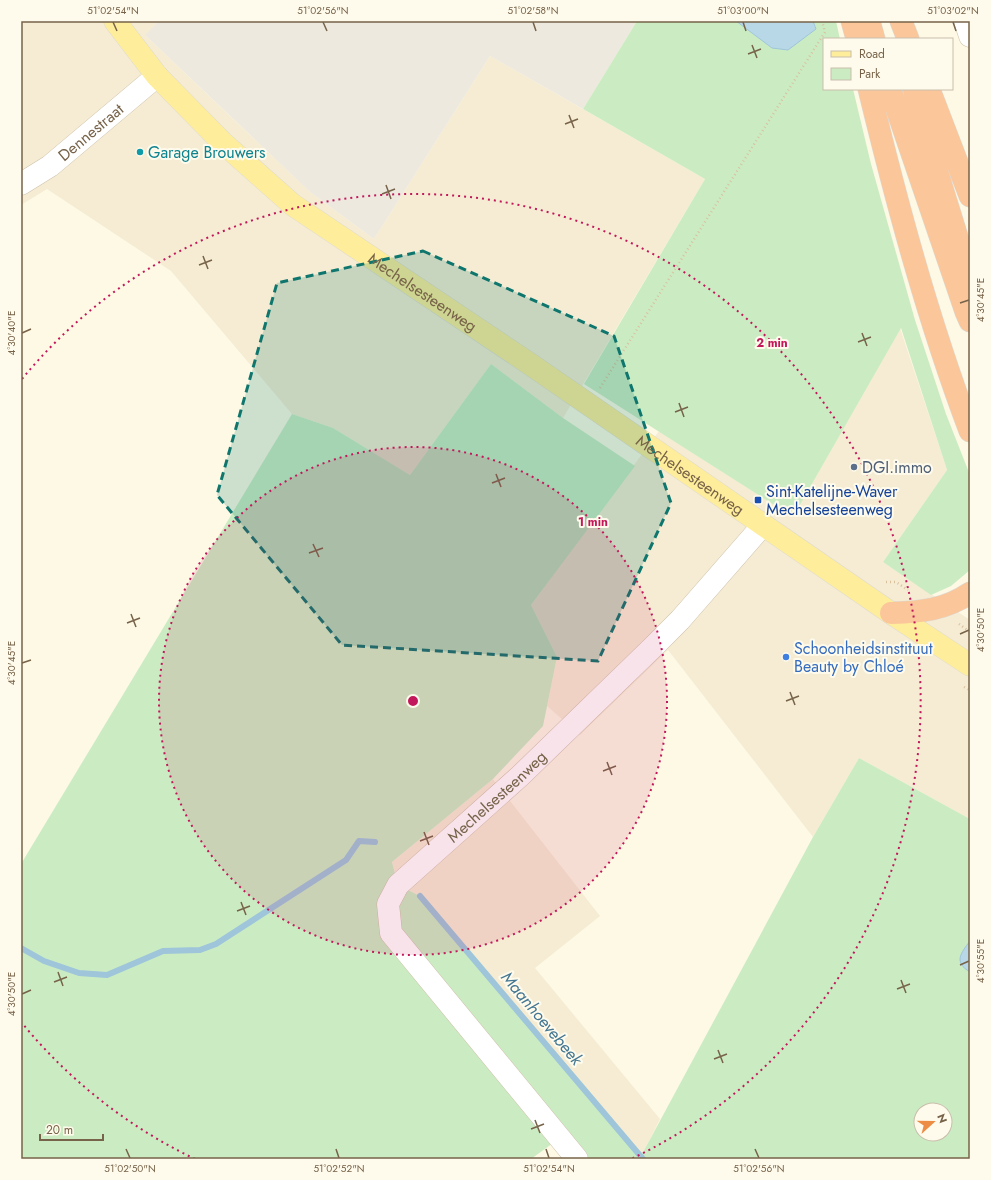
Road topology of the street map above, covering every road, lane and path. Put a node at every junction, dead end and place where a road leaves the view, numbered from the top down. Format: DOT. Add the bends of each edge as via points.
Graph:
graph roads {
  1 [pos="115,21"];
  2 [pos="822,21"];
  3 [pos="852,21"];
  4 [pos="869,21"];
  5 [pos="901,21"];
  6 [pos="966,21"];
  7 [pos="970,36"];
  8 [pos="856,38"];
  9 [pos="874,38"];
  10 [pos="904,38"];
  11 [pos="908,38"];
  12 [pos="158,76"];
  13 [pos="869,90"];
  14 [pos="890,90"];
  15 [pos="914,90"];
  16 [pos="929,90"];
  17 [pos="21,184"];
  18 [pos="970,196"];
  19 [pos="970,279"];
  20 [pos="970,321"];
  21 [pos="589,405"];
  22 [pos="970,431"];
  23 [pos="763,525"];
  24 [pos="970,593"];
  25 [pos="892,613"];
  26 [pos="970,665"];
  27 [pos="577,1159"];
  1 -- 12 [label="main road, Mechelsesteenweg"];
  2 -- 21 [label="path" via="825,32"];
  3 -- 8 [label="highway"];
  4 -- 9 [label="highway"];
  5 -- 10 [label="highway"];
  5 -- 11 [label="highway"];
  6 -- 7 [label="street"];
  12 -- 17 [label="street, Dennestraat" via="50,166"];
  12 -- 21 [label="main road, Mechelsesteenweg" via="223,143 293,205"];
  13 -- 22 [label="highway" via="886,160 931,315"];
  14 -- 20 [label="highway"];
  15 -- 19 [label="highway" via="918,110"];
  16 -- 18 [label="highway"];
  21 -- 23 [label="main road, Mechelsesteenweg"];
  23 -- 25 [label="main road, Mechelsesteenweg"];
  23 -- 27 [label="street, Mechelsesteenweg" via="675,625 530,766 398,885 388,904 391,933"];
  24 -- 25 [label="highway" via="937,609"];
  25 -- 26 [label="main road, Mechelsesteenweg"];
}
